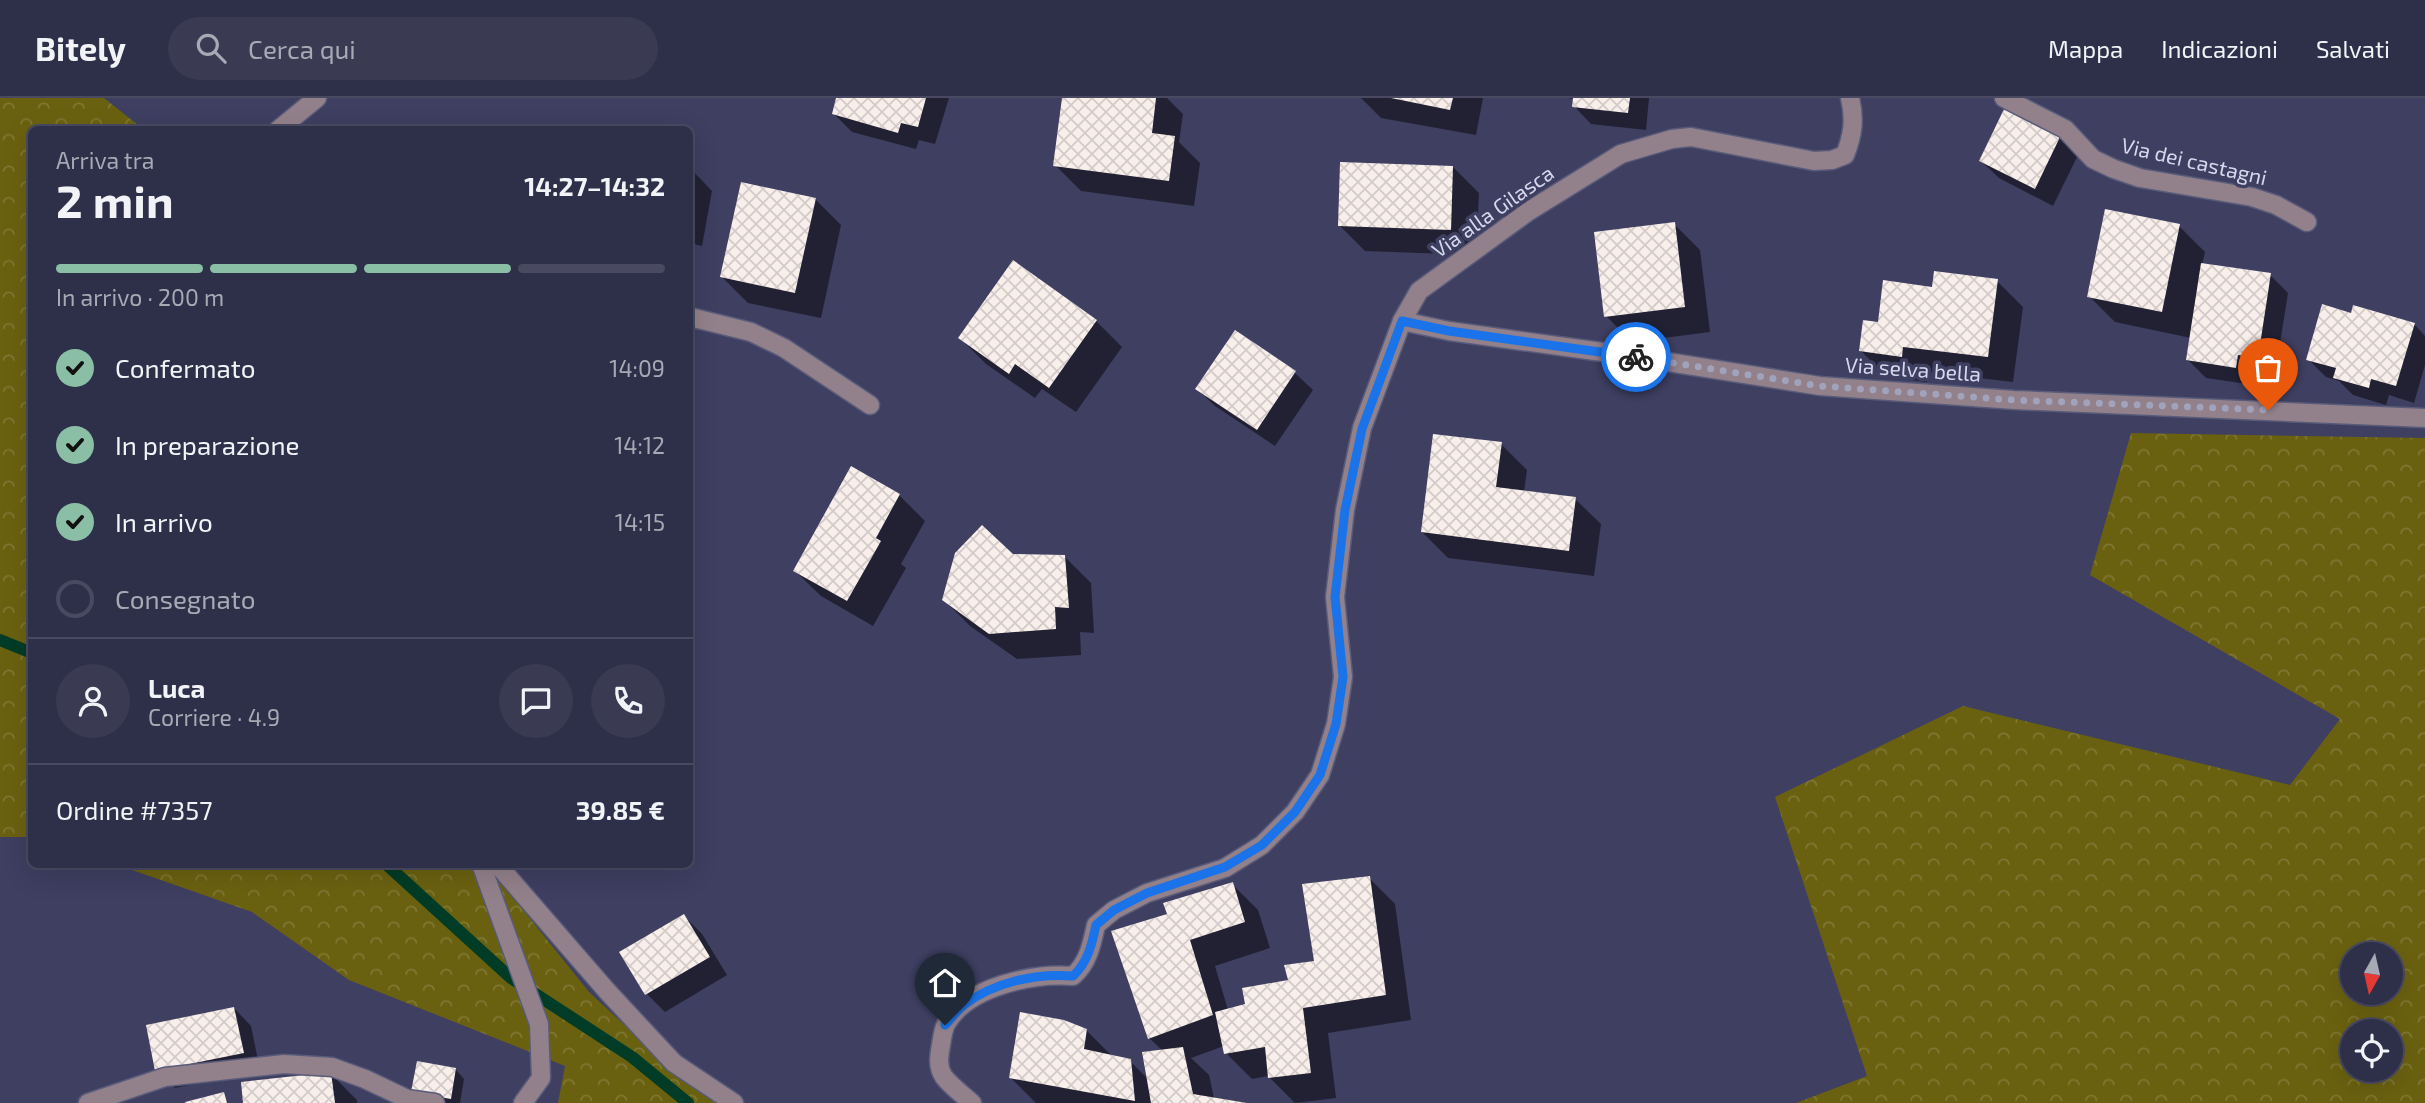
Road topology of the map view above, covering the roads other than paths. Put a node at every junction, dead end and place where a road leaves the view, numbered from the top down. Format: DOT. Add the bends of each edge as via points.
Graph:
graph roads {
  1 [pos="317,98"];
  2 [pos="1850,98"];
  3 [pos="2004,98"];
  4 [pos="283,126"];
  5 [pos="2307,222"];
  6 [pos="693,318"];
  7 [pos="1402,321"];
  8 [pos="870,405"];
  9 [pos="2425,418"];
  10 [pos="482,868"];
  11 [pos="500,868"];
  12 [pos="88,1103"];
  13 [pos="435,1103"];
  14 [pos="523,1103"];
  15 [pos="733,1103"];
  16 [pos="972,1103"];
  1 -- 4 [label="street"];
  2 -- 7 [label="street, Via alla Gilasca" via="1854,115 1851,138 1844,155 1832,160 1814,161 1691,137 1622,154 1529,211 1419,291"];
  3 -- 5 [label="street, Via dei castagni" via="2065,129 2094,159 2114,169 2140,178 2252,197"];
  6 -- 8 [label="street" via="774,342"];
  7 -- 9 [label="street, Via selva bella" via="1820,386 2014,400"];
  7 -- 16 [label="street, Via alla Gilasca" via="1362,429 1345,510 1335,597 1343,677 1336,724 1320,775 1295,812 1262,845 1225,867 1147,893 1114,910 1096,925 1082,968 1073,976 1024,979 992,989 962,1006 945,1025 939,1063 943,1076"];
  10 -- 14 [label="street" via="539,1024 541,1078"];
  11 -- 15 [label="street" via="674,1063"];
  12 -- 13 [label="street" via="165,1077 284,1064 332,1067 407,1099"];
}
